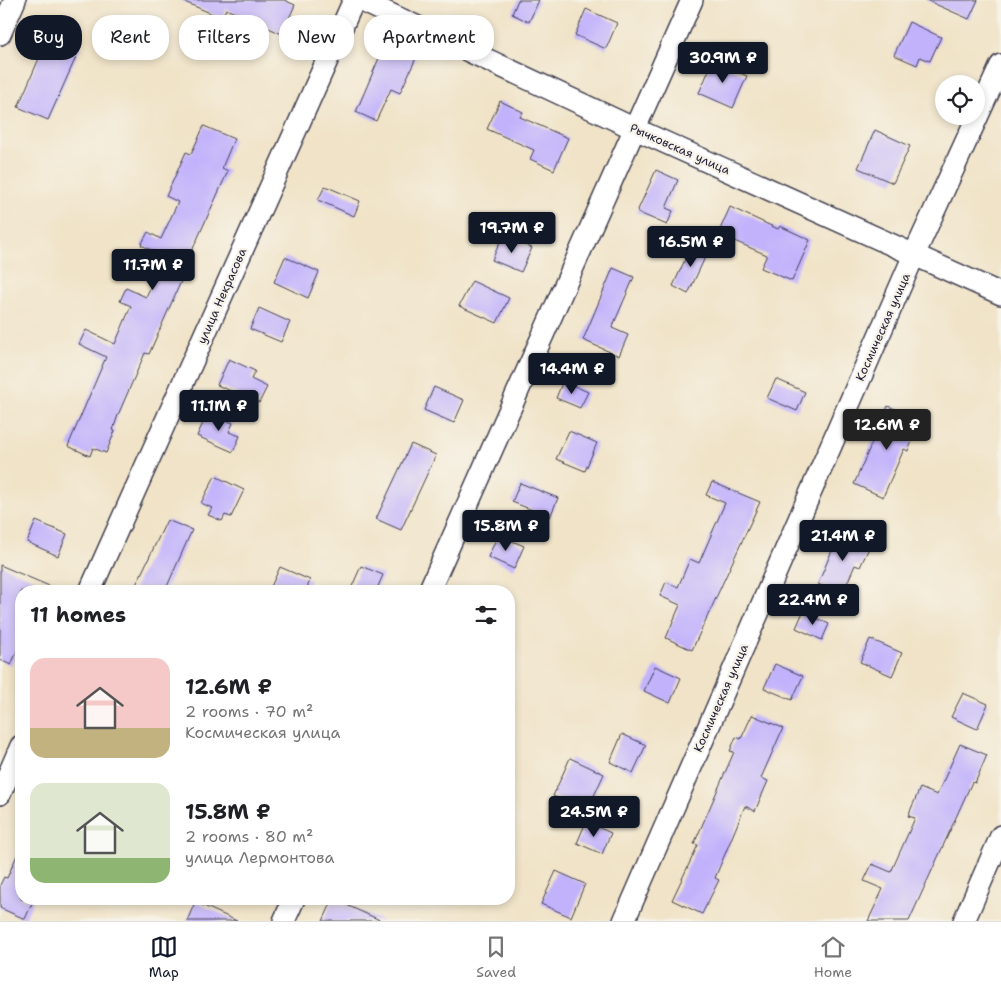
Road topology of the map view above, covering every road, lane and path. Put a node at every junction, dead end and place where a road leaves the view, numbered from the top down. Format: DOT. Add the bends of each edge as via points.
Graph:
graph roads {
  1 [pos="15,0"];
  2 [pos="354,0"];
  3 [pos="360,0"];
  4 [pos="692,0"];
  5 [pos="0,34"];
  6 [pos="1001,65"];
  7 [pos="633,128"];
  8 [pos="914,255"];
  9 [pos="1001,294"];
  10 [pos="93,585"];
  11 [pos="432,585"];
  12 [pos="15,760"];
  13 [pos="0,794"];
  14 [pos="1001,836"];
  15 [pos="291,905"];
  16 [pos="284,921"];
  17 [pos="624,921"];
  18 [pos="964,921"];
  1 -- 5 [label="street"];
  2 -- 10 [label="street, улица Некрасова"];
  3 -- 7 [label="street, Рычковская улица"];
  4 -- 7 [label="street"];
  6 -- 8 [label="street, Космическая улица"];
  7 -- 8 [label="street, Рычковская улица"];
  7 -- 11 [label="street"];
  8 -- 9 [label="street, Рычковская улица"];
  8 -- 17 [label="street, Космическая улица"];
  12 -- 13 [label="street"];
  14 -- 18 [label="street"];
  15 -- 16 [label="street"];
}
